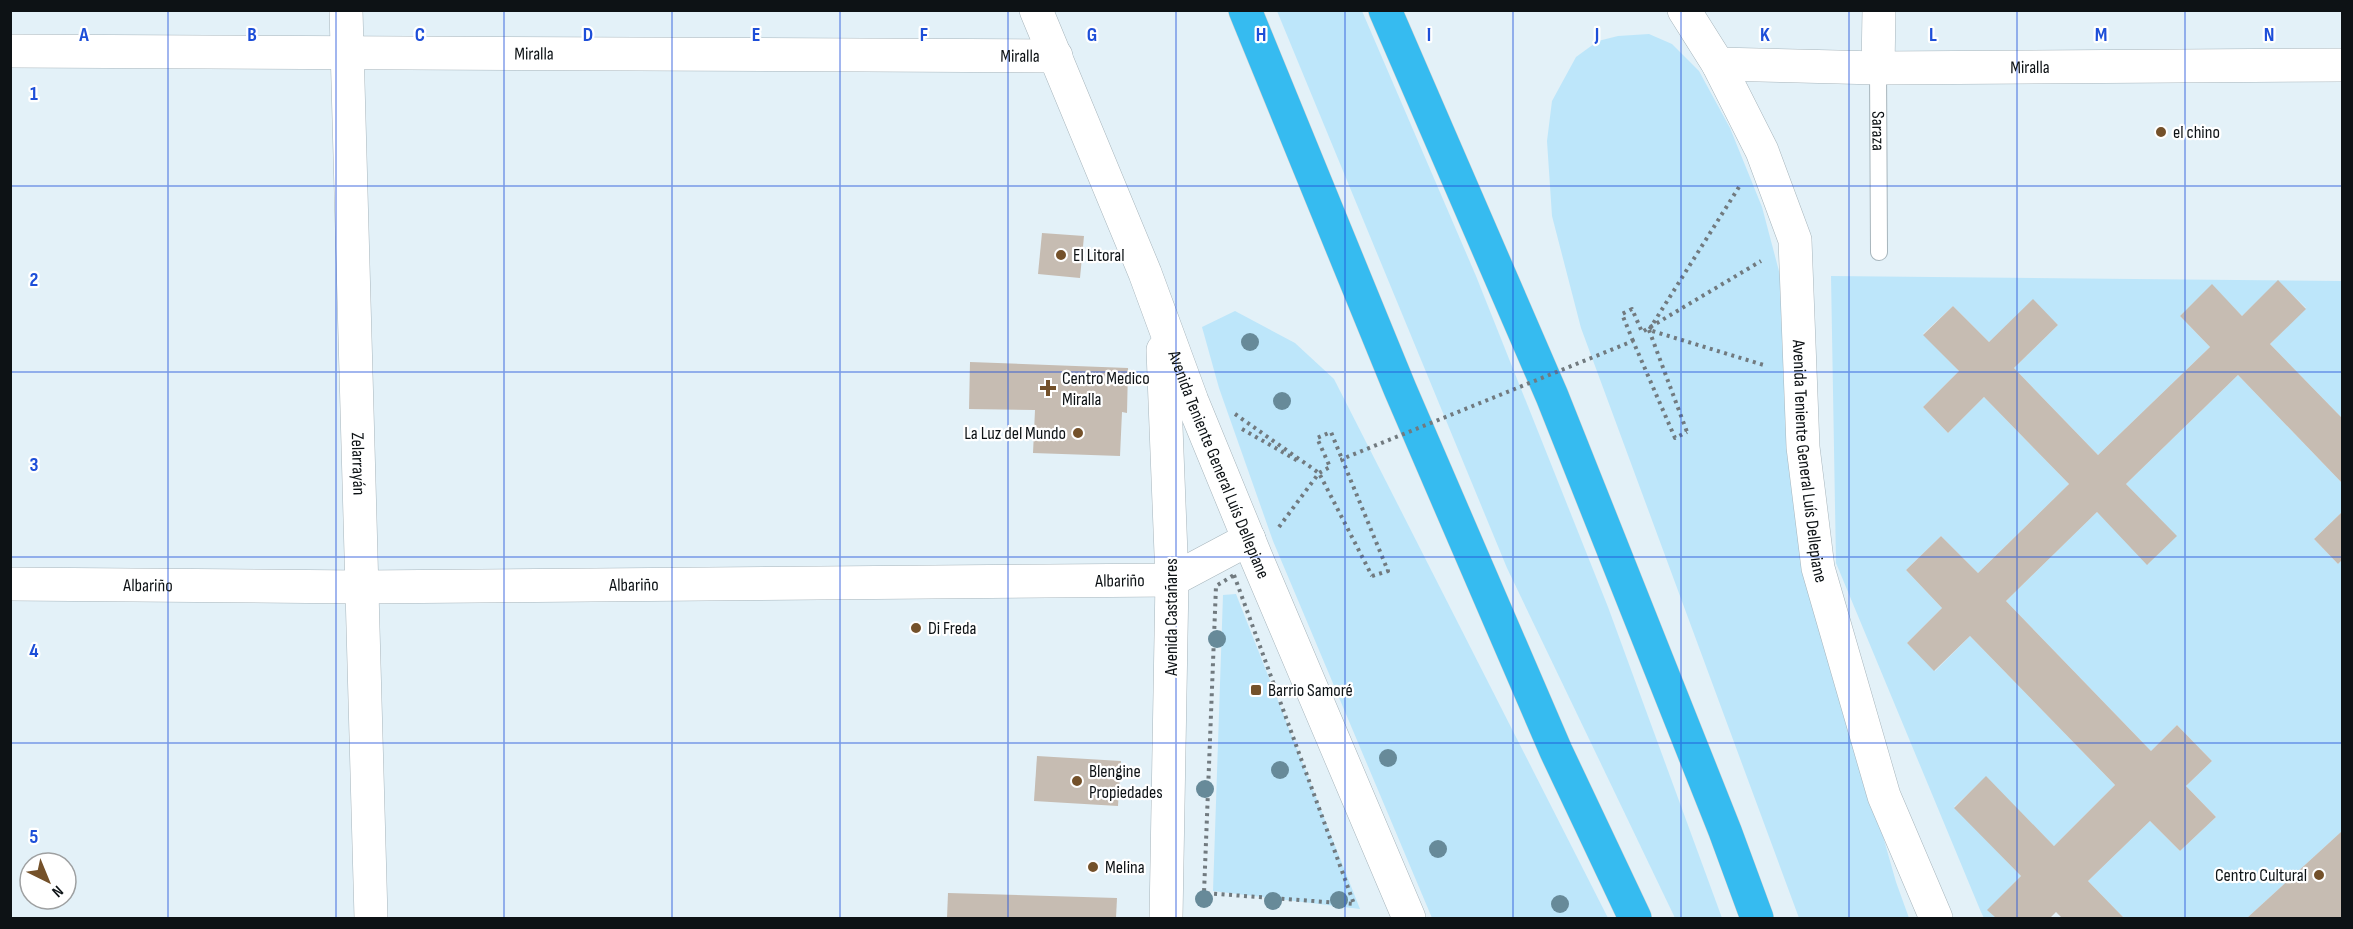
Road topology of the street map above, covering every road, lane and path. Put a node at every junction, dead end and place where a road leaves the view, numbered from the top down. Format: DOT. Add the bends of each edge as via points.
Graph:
graph roads {
  1 [pos="346,10"];
  2 [pos="1036,10"];
  3 [pos="1245,10"];
  4 [pos="1385,10"];
  5 [pos="1684,10"];
  6 [pos="1879,10"];
  7 [pos="10,51"];
  8 [pos="348,53"];
  9 [pos="1056,56"];
  10 [pos="1718,64"];
  11 [pos="2343,65"];
  12 [pos="1878,68"];
  13 [pos="1762,151"];
  14 [pos="1795,240"];
  15 [pos="1879,252"];
  16 [pos="1162,315"];
  17 [pos="1649,330"];
  18 [pos="1633,341"];
  19 [pos="1801,376"];
  20 [pos="1232,411"];
  21 [pos="1241,429"];
  22 [pos="1342,459"];
  23 [pos="1319,473"];
  24 [pos="1252,548"];
  25 [pos="1172,580"];
  26 [pos="10,584"];
  27 [pos="361,587"];
  28 [pos="1354,904"];
  29 [pos="371,918"];
  30 [pos="1166,918"];
  31 [pos="1409,918"];
  32 [pos="1635,918"];
  33 [pos="1757,918"];
  34 [pos="1936,918"];
  1 -- 8 [label="street, Zelarrayán"];
  2 -- 9 [label="street, Avenida Teniente General Luís Dellepiane"];
  3 -- 32 [label="highway" via="1400,389 1556,751"];
  4 -- 33 [label="highway" via="1552,396"];
  5 -- 10 [label="street, Avenida Teniente General Luís Dellepiane"];
  6 -- 12 [label="street, Saraza"];
  7 -- 8 [label="street, Miralla"];
  8 -- 9 [label="street, Miralla"];
  8 -- 27 [label="street, Zelarrayán"];
  9 -- 16 [label="street, Avenida Teniente General Luís Dellepiane"];
  10 -- 12 [label="street, Miralla"];
  10 -- 13 [label="street, Avenida Teniente General Luís Dellepiane"];
  11 -- 12 [label="street, Miralla"];
  12 -- 15 [label="lane, Saraza"];
  13 -- 14 [label="street, Avenida Teniente General Luís Dellepiane"];
  13 -- 17 [label="path"];
  14 -- 17 [label="path"];
  14 -- 19 [label="street, Avenida Teniente General Luís Dellepiane"];
  16 -- 24 [label="street, Avenida Teniente General Luís Dellepiane" via="1192,401"];
  16 -- 25 [label="street, Avenida Castañares"];
  17 -- 18 [label="path" via="1642,332 1632,309 1622,314"];
  17 -- 18 [label="path, bridge" via="1687,432 1675,438"];
  17 -- 19 [label="path"];
  18 -- 22 [label="path, bridge"];
  19 -- 34 [label="street, Avenida Teniente General Luís Dellepiane" via="1803,447 1818,568 1884,796"];
  20 -- 23 [label="path"];
  21 -- 23 [label="path"];
  22 -- 23 [label="path" via="1331,432 1317,438 1330,467"];
  22 -- 23 [label="path, bridge" via="1388,571 1372,576"];
  23 -- 24 [label="path"];
  24 -- 25 [label="street, Albariño"];
  24 -- 31 [label="street, Avenida Teniente General Luís Dellepiane"];
  25 -- 27 [label="street, Albariño"];
  25 -- 30 [label="street, Avenida Castañares"];
  26 -- 27 [label="street, Albariño"];
  27 -- 29 [label="street, Zelarrayán"];
  28 -- 28 [label="path" via="1204,892 1216,586 1234,575"];
}
